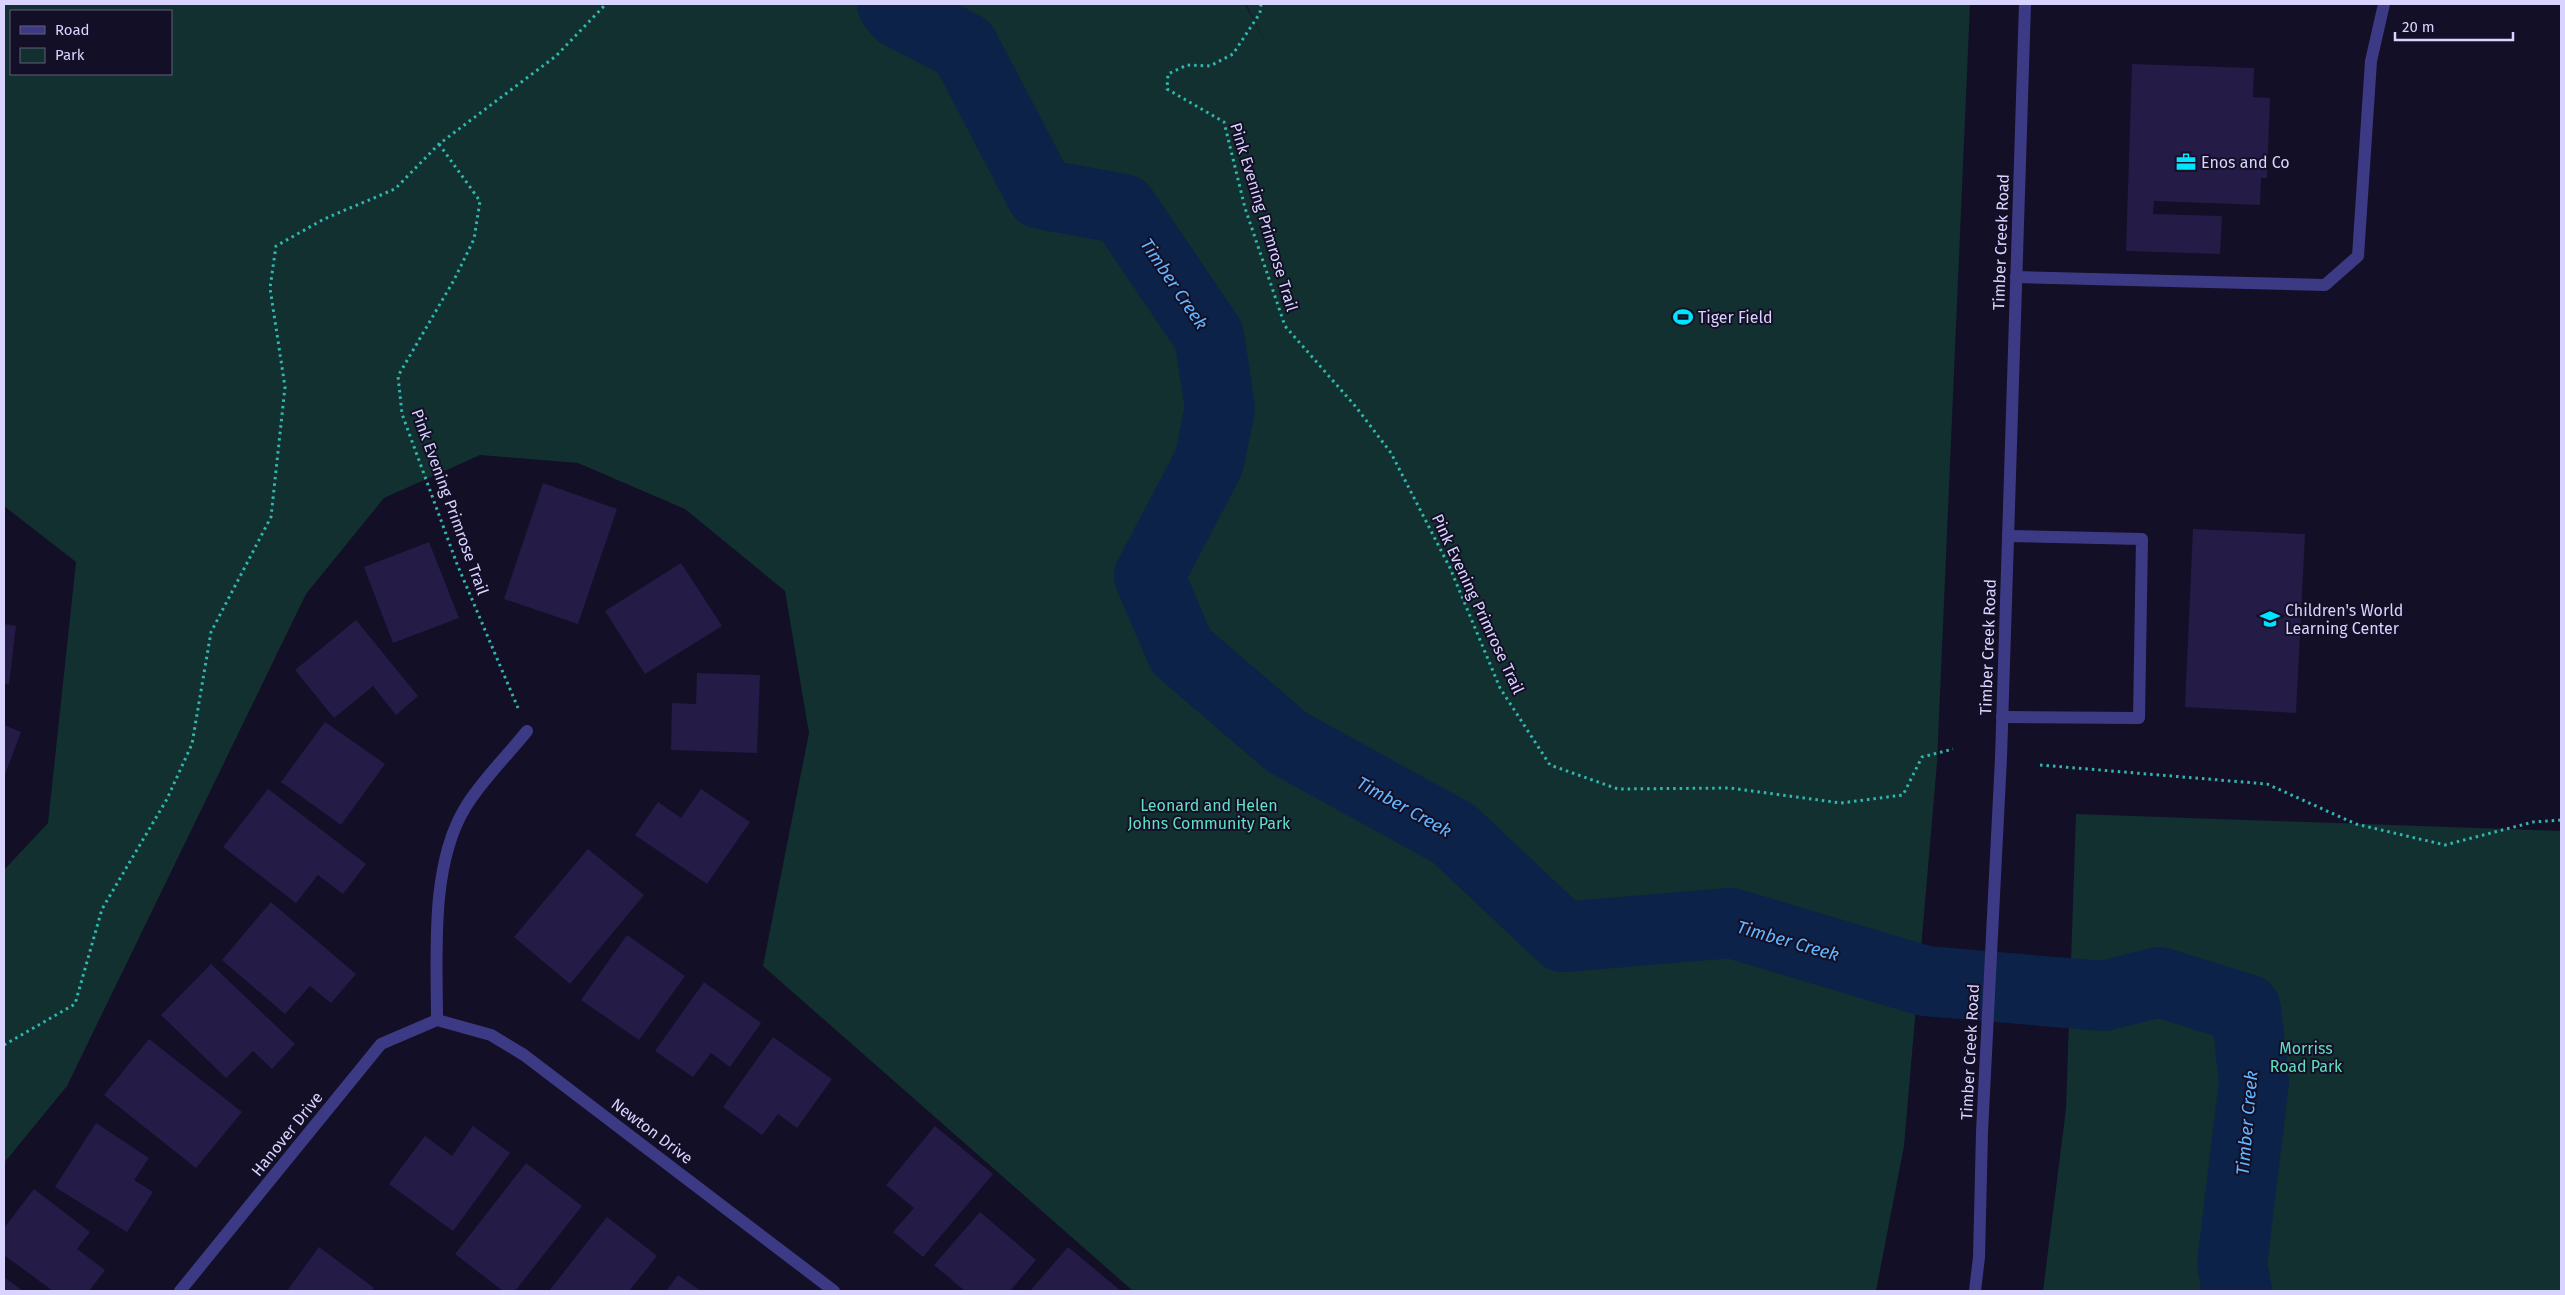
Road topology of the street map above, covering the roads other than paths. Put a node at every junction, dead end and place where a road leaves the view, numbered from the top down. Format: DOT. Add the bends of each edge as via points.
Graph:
graph roads {
  1 [pos="2025,4"];
  2 [pos="2384,4"];
  3 [pos="2016,277"];
  4 [pos="2008,536"];
  5 [pos="2002,717"];
  6 [pos="527,731"];
  7 [pos="437,1020"];
  8 [pos="180,1291"];
  9 [pos="834,1291"];
  10 [pos="1975,1291"];
  1 -- 3 [label="street, Timber Creek Road"];
  2 -- 3 [label="street" via="2371,61 2358,256 2325,285"];
  3 -- 4 [label="street, Timber Creek Road"];
  4 -- 5 [label="street, Timber Creek Road"];
  4 -- 5 [label="street" via="2142,539 2139,718"];
  5 -- 10 [label="street, Timber Creek Road"];
  6 -- 7 [label="street" via="465,807 450,839 436,920"];
  7 -- 8 [label="street, Hanover Drive" via="382,1044"];
  7 -- 9 [label="street, Newton Drive" via="491,1035 524,1055"];
}
